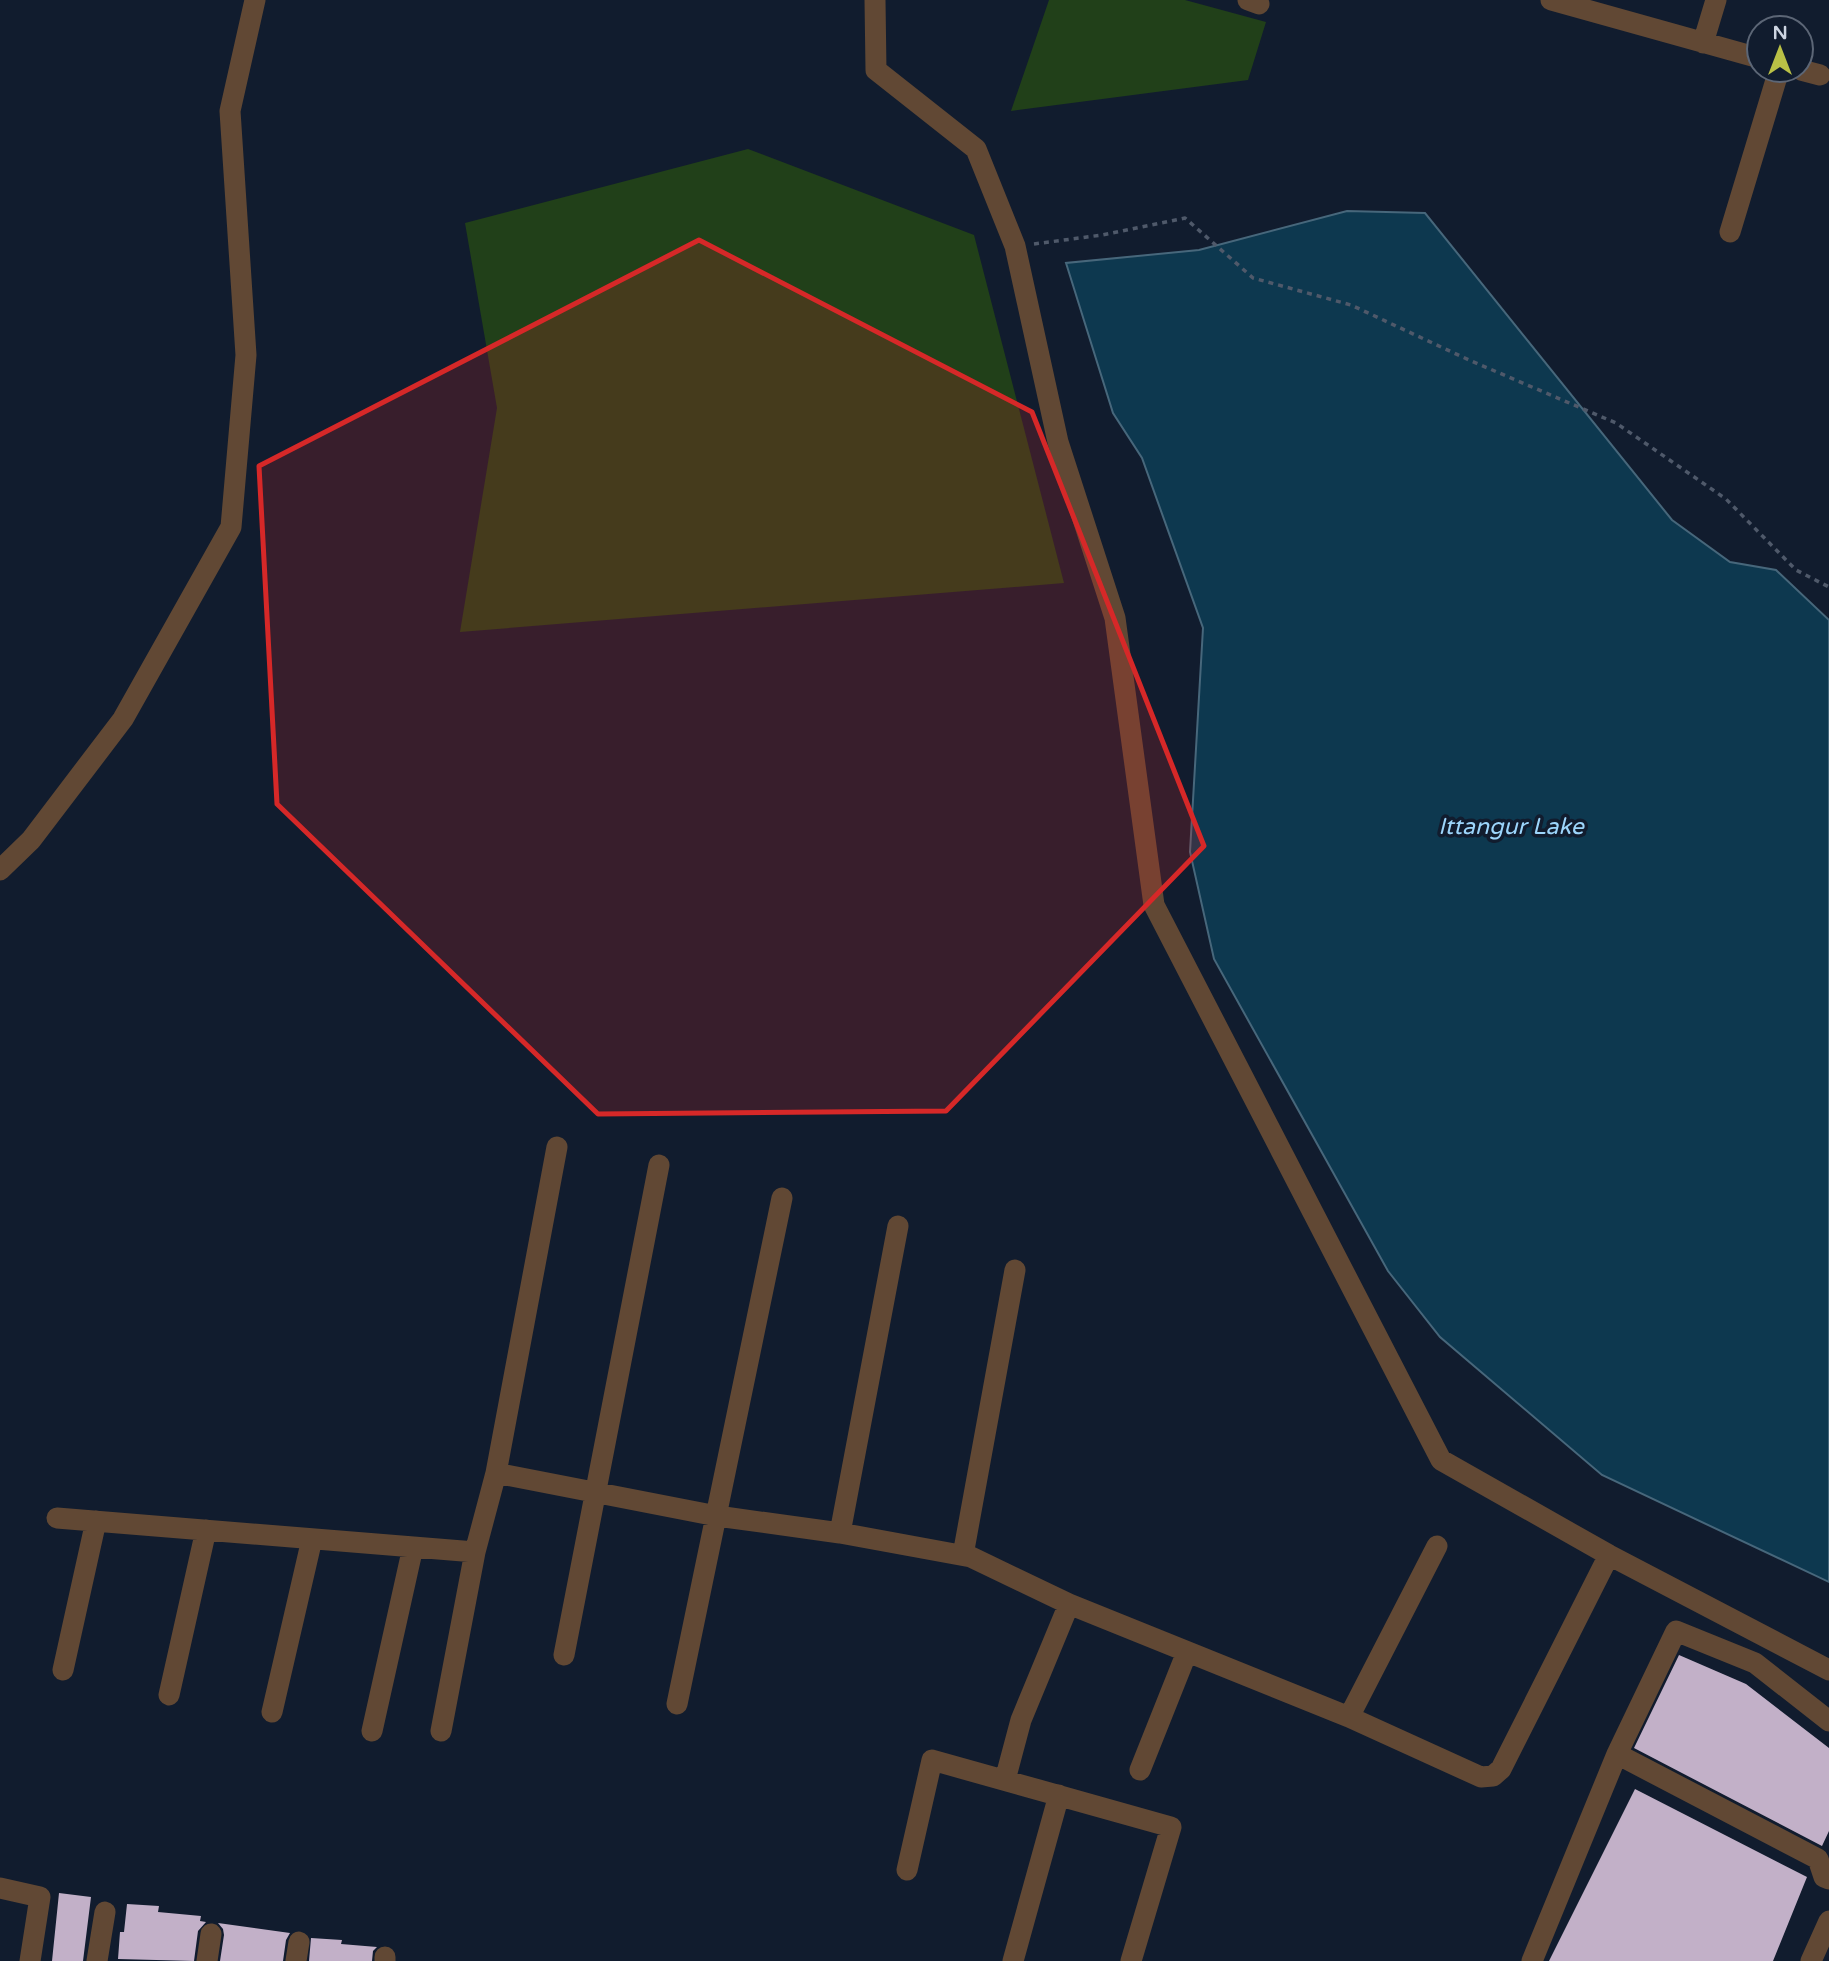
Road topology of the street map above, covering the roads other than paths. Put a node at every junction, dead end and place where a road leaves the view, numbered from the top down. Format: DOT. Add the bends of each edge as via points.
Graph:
graph roads {
  1 [pos="255,0"];
  2 [pos="875,0"];
  3 [pos="1551,0"];
  4 [pos="1716,0"];
  5 [pos="1703,43"];
  6 [pos="1745,54"];
  7 [pos="1775,84"];
  8 [pos="1730,232"];
  9 [pos="0,870"];
  10 [pos="557,1147"];
  11 [pos="659,1165"];
  12 [pos="782,1198"];
  13 [pos="898,1226"];
  14 [pos="1015,1270"];
  15 [pos="496,1473"];
  16 [pos="595,1494"];
  17 [pos="717,1516"];
  18 [pos="57,1518"];
  19 [pos="96,1521"];
  20 [pos="206,1530"];
  21 [pos="840,1533"];
  22 [pos="312,1539"];
  23 [pos="1437,1546"];
  24 [pos="413,1547"];
  25 [pos="475,1552"];
  26 [pos="963,1555"];
  27 [pos="1609,1555"];
  28 [pos="1069,1604"];
  29 [pos="1187,1652"];
  30 [pos="564,1655"];
  31 [pos="63,1670"];
  32 [pos="1829,1670"];
  33 [pos="169,1695"];
  34 [pos="677,1704"];
  35 [pos="272,1712"];
  36 [pos="1349,1717"];
  37 [pos="1829,1721"];
  38 [pos="372,1731"];
  39 [pos="441,1731"];
  40 [pos="1617,1754"];
  41 [pos="1140,1770"];
  42 [pos="1005,1780"];
  43 [pos="1059,1795"];
  44 [pos="1823,1854"];
  45 [pos="907,1870"];
  46 [pos="1829,1879"];
  47 [pos="0,1888"];
  48 [pos="105,1912"];
  49 [pos="1829,1921"];
  50 [pos="211,1934"];
  51 [pos="30,1961"];
  52 [pos="97,1961"];
  53 [pos="207,1961"];
  54 [pos="1013,1961"];
  55 [pos="1131,1961"];
  56 [pos="1532,1961"];
  57 [pos="1811,1961"];
  1 -- 9 [label="street" via="230,111 246,355 231,527 123,719 31,840"];
  2 -- 27 [label="street" via="876,70 976,149 1015,246 1058,442 1115,618 1154,905 1441,1460"];
  3 -- 5 [label="street"];
  4 -- 5 [label="street"];
  5 -- 6 [label="street"];
  7 -- 8 [label="street"];
  10 -- 15 [label="street"];
  11 -- 16 [label="street"];
  12 -- 17 [label="street"];
  13 -- 21 [label="street"];
  14 -- 26 [label="street"];
  15 -- 16 [label="street"];
  15 -- 25 [label="street"];
  16 -- 17 [label="street"];
  16 -- 30 [label="street"];
  17 -- 21 [label="street"];
  17 -- 34 [label="street"];
  18 -- 19 [label="street"];
  19 -- 20 [label="street"];
  19 -- 31 [label="street"];
  20 -- 22 [label="street"];
  20 -- 33 [label="street"];
  21 -- 26 [label="street"];
  22 -- 24 [label="street"];
  22 -- 35 [label="street"];
  23 -- 36 [label="street"];
  24 -- 25 [label="street"];
  24 -- 38 [label="street"];
  25 -- 39 [label="street"];
  26 -- 28 [label="street"];
  27 -- 32 [label="street"];
  27 -- 36 [label="street" via="1501,1769 1493,1776 1481,1777"];
  28 -- 29 [label="street"];
  28 -- 42 [label="street" via="1021,1720"];
  29 -- 36 [label="street"];
  29 -- 41 [label="street"];
  37 -- 40 [label="street" via="1755,1663 1676,1631"];
  40 -- 44 [label="street"];
  40 -- 56 [label="street"];
  42 -- 43 [label="street"];
  42 -- 45 [label="street" via="932,1760"];
  43 -- 54 [label="street"];
  43 -- 55 [label="street" via="1171,1827"];
  44 -- 46 [label="street" via="1824,1877"];
  47 -- 51 [label="street" via="40,1897"];
  48 -- 52 [label="street"];
  49 -- 57 [label="street"];
  50 -- 53 [label="street"];
}
